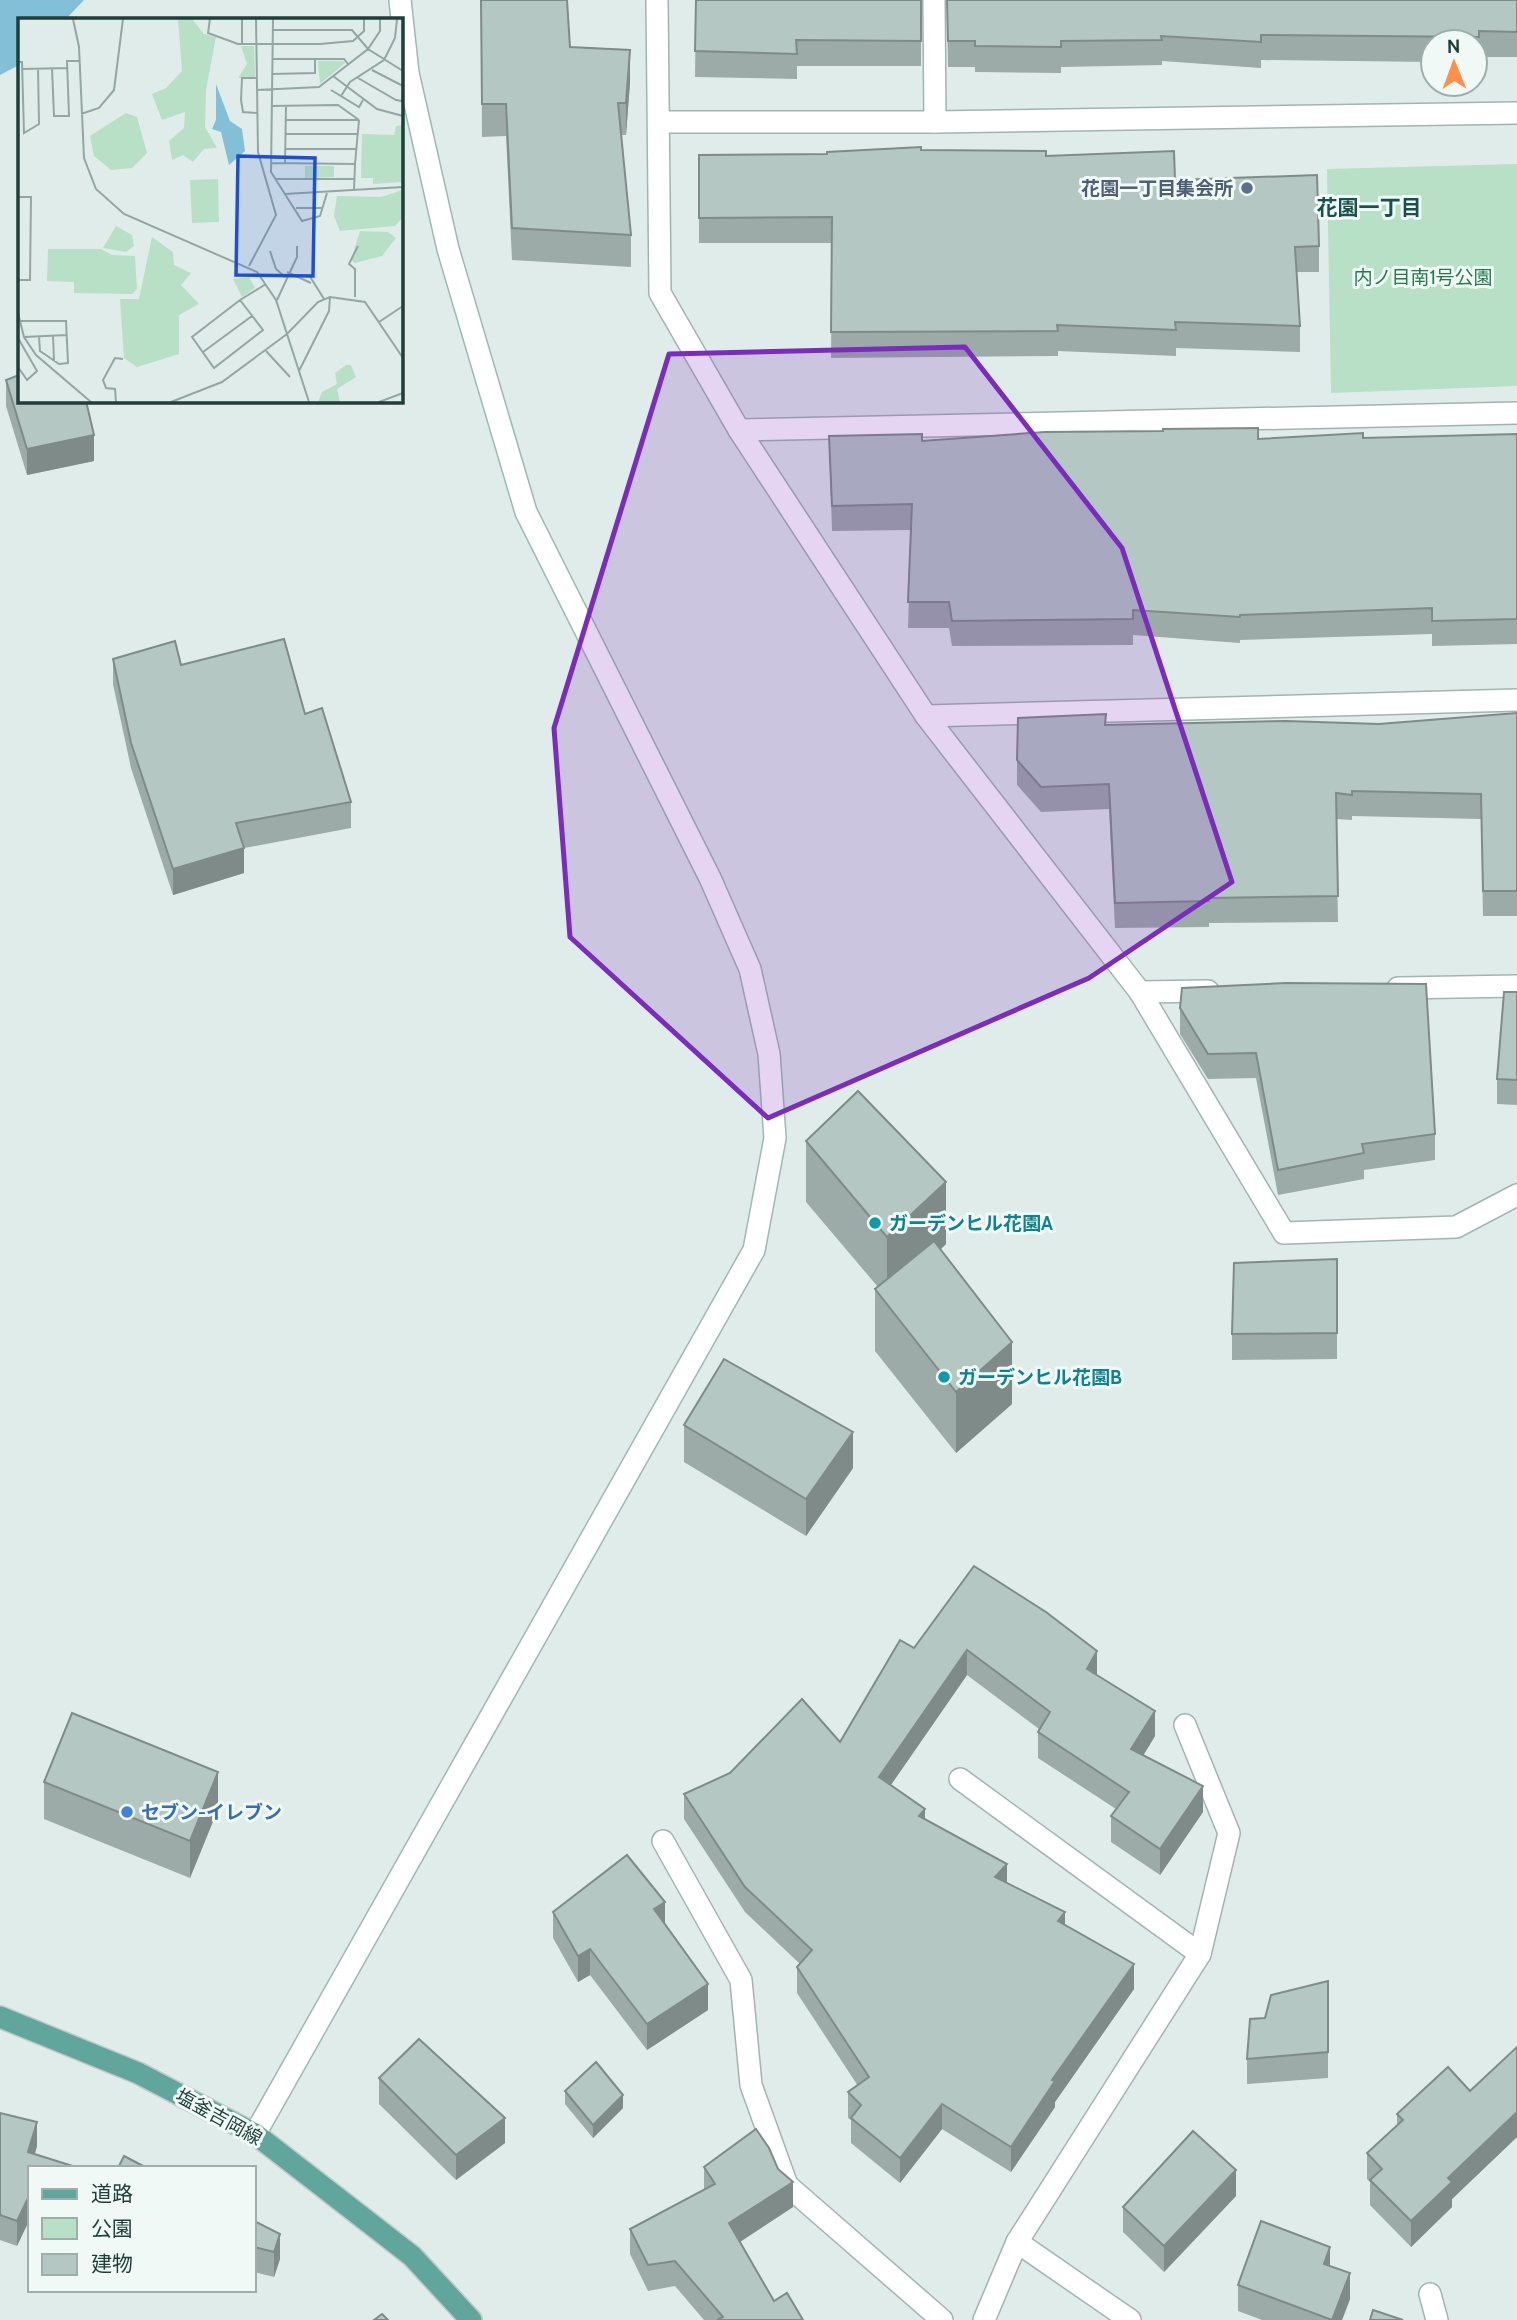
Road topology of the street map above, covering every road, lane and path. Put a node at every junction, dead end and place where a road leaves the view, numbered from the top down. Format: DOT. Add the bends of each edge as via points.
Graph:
graph roads {
  1 [pos="400,0"];
  2 [pos="657,0"];
  3 [pos="934,0"];
  4 [pos="402,18"];
  5 [pos="402,18"];
  6 [pos="1517,113"];
  7 [pos="659,122"];
  8 [pos="935,122"];
  9 [pos="1517,413"];
  10 [pos="739,430"];
  11 [pos="1517,700"];
  12 [pos="926,716"];
  13 [pos="1517,986"];
  14 [pos="1377,988"];
  15 [pos="1224,990"];
  16 [pos="1140,992"];
  17 [pos="1517,1195"];
  18 [pos="1185,1725"];
  19 [pos="960,1779"];
  20 [pos="663,1840"];
  21 [pos="1200,1954"];
  22 [pos="0,2017"];
  23 [pos="255,2134"];
  24 [pos="1017,2242"];
  25 [pos="1430,2294"];
  26 [pos="471,2320"];
  27 [pos="942,2320"];
  28 [pos="984,2320"];
  29 [pos="1130,2320"];
  30 [pos="1437,2320"];
  1 -- 5 [label="street"];
  2 -- 7 [label="street"];
  3 -- 8 [label="street"];
  4 -- 23 [label="street" via="408,73 448,249 526,512 710,878 750,969 769,1054 775,1138 754,1250"];
  6 -- 8 [label="street"];
  7 -- 8 [label="street"];
  7 -- 10 [label="street" via="660,293"];
  9 -- 10 [label="street"];
  10 -- 12 [label="street"];
  11 -- 12 [label="street"];
  12 -- 16 [label="street"];
  13 -- 14 [label="street"];
  15 -- 16 [label="street"];
  16 -- 17 [label="street" via="1284,1233 1456,1227"];
  18 -- 21 [label="street" via="1229,1833"];
  19 -- 21 [label="street"];
  20 -- 27 [label="street" via="741,1980 751,2085 787,2185"];
  21 -- 24 [label="street"];
  22 -- 23 [label="main road, 塩釜吉岡線" via="138,2073"];
  23 -- 26 [label="main road, 塩釜吉岡線" via="412,2256"];
  24 -- 28 [label="street"];
  24 -- 29 [label="street"];
  25 -- 30 [label="street"];
}
